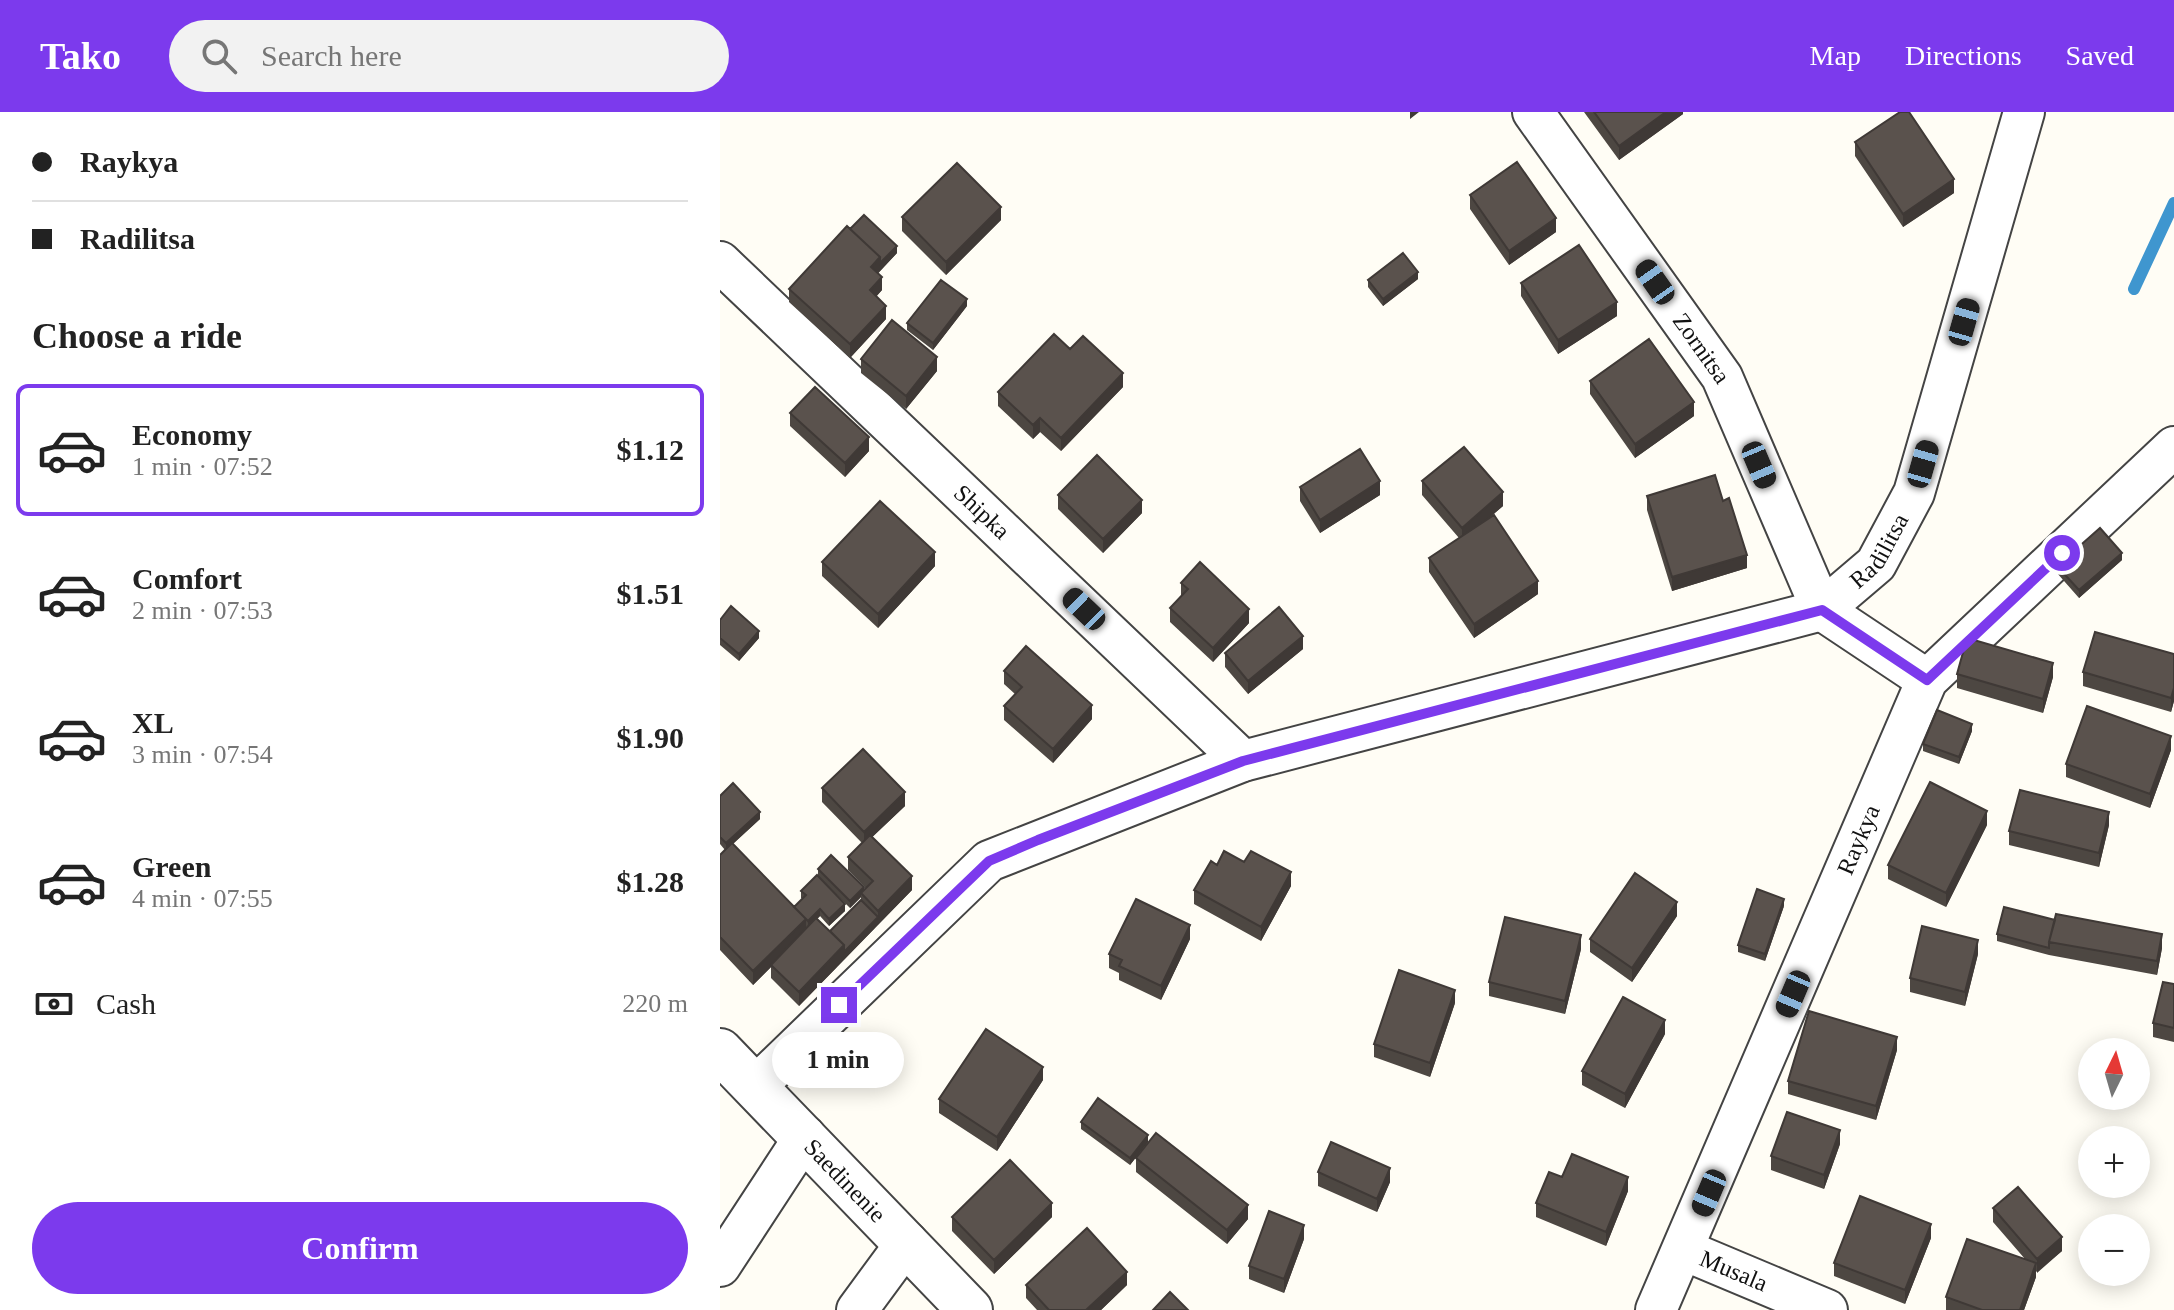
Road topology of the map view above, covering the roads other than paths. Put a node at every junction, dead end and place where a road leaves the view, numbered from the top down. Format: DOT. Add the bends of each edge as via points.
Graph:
graph roads {
  1 [pos="1533,112"];
  2 [pos="2024,112"];
  3 [pos="720,262"];
  4 [pos="2174,447"];
  5 [pos="1822,610"];
  6 [pos="1927,680"];
  7 [pos="1243,761"];
  8 [pos="720,1051"];
  9 [pos="755,1087"];
  10 [pos="805,1136"];
  11 [pos="907,1242"];
  12 [pos="1684,1250"];
  13 [pos="720,1266"];
  14 [pos="857,1310"];
  15 [pos="970,1310"];
  16 [pos="1656,1310"];
  17 [pos="1827,1310"];
  1 -- 5 [label="street, Zornitsa" via="1722,377"];
  2 -- 5 [label="street, Radilitsa" via="1914,493 1876,564"];
  3 -- 7 [label="street, Shipka"];
  4 -- 6 [label="street, Raykya"];
  5 -- 6 [label="street"];
  5 -- 7 [label="street, Radilitsa"];
  6 -- 12 [label="street, Raykya"];
  7 -- 9 [label="street, Radilitsa" via="989,861"];
  8 -- 9 [label="street, Saedinenie"];
  9 -- 10 [label="street, Saedinenie"];
  10 -- 11 [label="street, Saedinenie"];
  10 -- 13 [label="street"];
  11 -- 14 [label="street"];
  11 -- 15 [label="street, Saedinenie"];
  12 -- 16 [label="street, Raykya"];
  12 -- 17 [label="street, Musala"];
}
